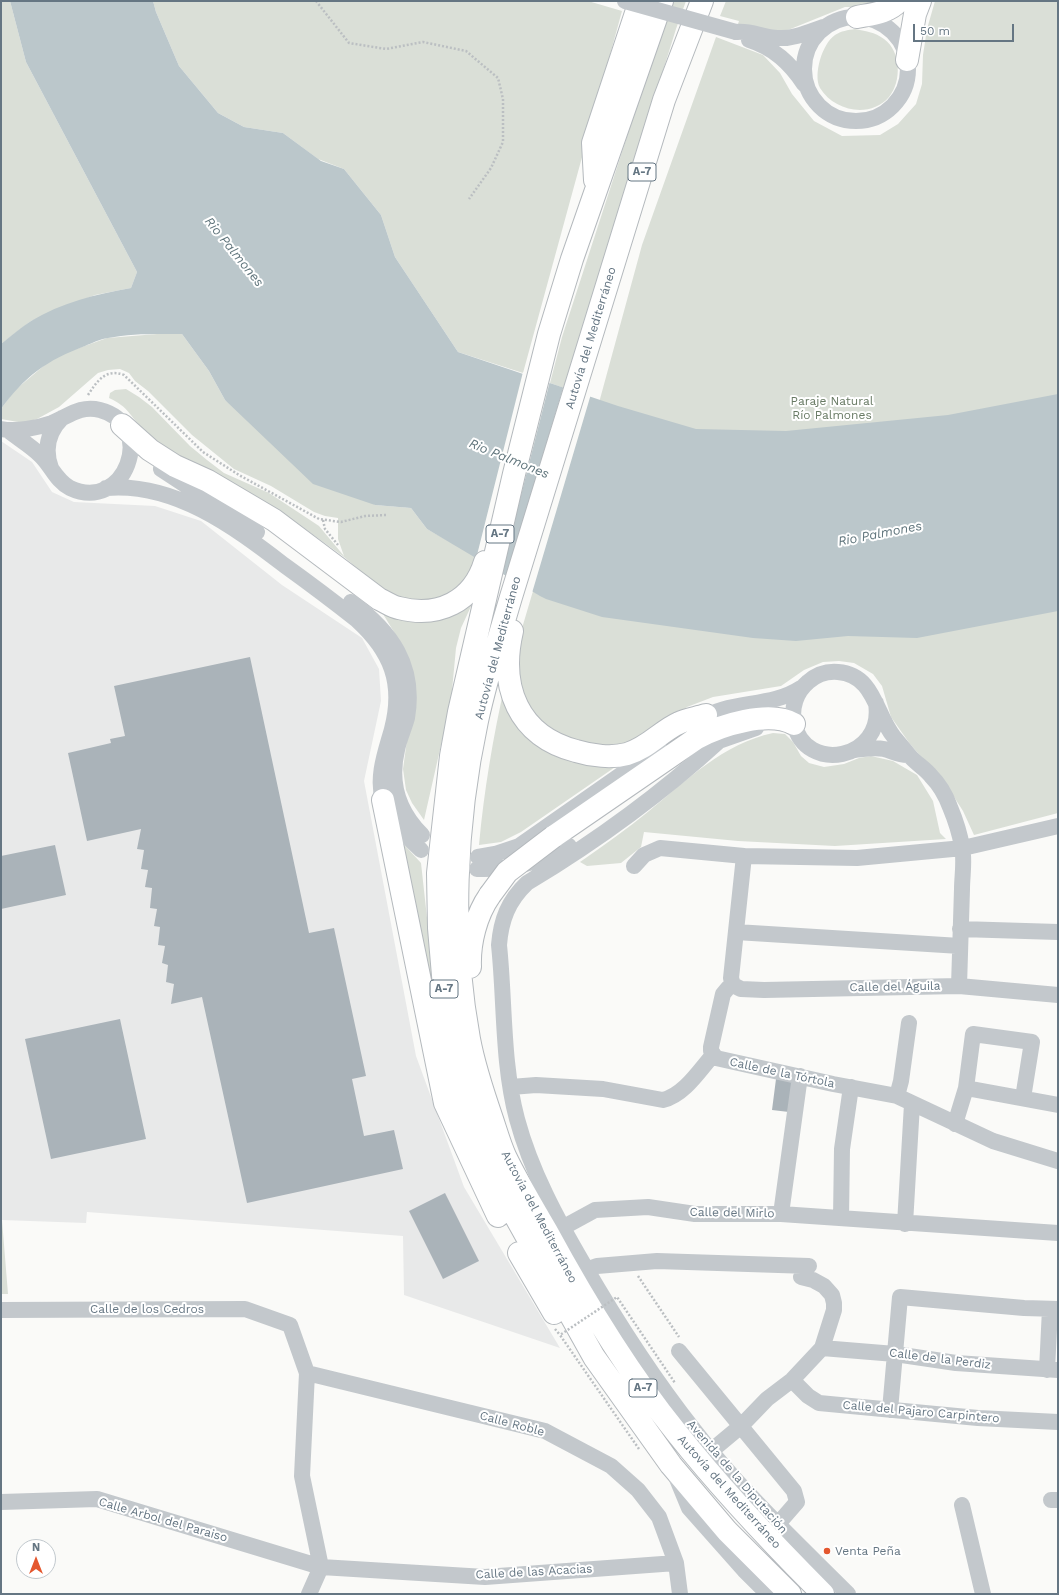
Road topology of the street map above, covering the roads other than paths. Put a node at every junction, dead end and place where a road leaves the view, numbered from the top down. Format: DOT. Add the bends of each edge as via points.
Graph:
graph roads {
  1 [pos="625,1"];
  2 [pos="640,1"];
  3 [pos="649,1"];
  4 [pos="662,1"];
  5 [pos="702,1"];
  6 [pos="709,1"];
  7 [pos="899,1"];
  8 [pos="920,1"];
  9 [pos="857,17"];
  10 [pos="828,25"];
  11 [pos="736,32"];
  12 [pos="686,39"];
  13 [pos="907,60"];
  14 [pos="807,88"];
  15 [pos="629,95"];
  16 [pos="596,189"];
  17 [pos="63,417"];
  18 [pos="5,430"];
  19 [pos="126,433"];
  20 [pos="51,468"];
  21 [pos="106,488"];
  22 [pos="480,590"];
  23 [pos="511,596"];
  24 [pos="801,688"];
  25 [pos="876,703"];
  26 [pos="706,715"];
  27 [pos="796,729"];
  28 [pos="719,741"];
  29 [pos="854,750"];
  30 [pos="909,755"];
  31 [pos="383,800"];
  32 [pos="1058,826"];
  33 [pos="963,848"];
  34 [pos="744,856"];
  35 [pos="634,866"];
  36 [pos="960,929"];
  37 [pos="736,932"];
  38 [pos="1058,932"];
  39 [pos="960,946"];
  40 [pos="733,985"];
  41 [pos="959,986"];
  42 [pos="1058,996"];
  43 [pos="909,1023"];
  44 [pos="469,1040"];
  45 [pos="713,1055"];
  46 [pos="800,1076"];
  47 [pos="511,1087"];
  48 [pos="851,1087"];
  49 [pos="966,1088"];
  50 [pos="897,1096"];
  51 [pos="1023,1098"];
  52 [pos="912,1104"];
  53 [pos="1058,1105"];
  54 [pos="955,1124"];
  55 [pos="1058,1161"];
  56 [pos="780,1214"];
  57 [pos="840,1218"];
  58 [pos="905,1224"];
  59 [pos="562,1228"];
  60 [pos="1058,1233"];
  61 [pos="586,1270"];
  62 [pos="1054,1309"];
  63 [pos="1,1310"];
  64 [pos="822,1348"];
  65 [pos="679,1351"];
  66 [pos="895,1354"];
  67 [pos="594,1357"];
  68 [pos="1052,1370"];
  69 [pos="307,1373"];
  70 [pos="792,1380"];
  71 [pos="890,1410"];
  72 [pos="1058,1422"];
  73 [pos="741,1426"];
  74 [pos="711,1451"];
  75 [pos="672,1465"];
  76 [pos="1,1502"];
  77 [pos="962,1505"];
  78 [pos="777,1525"];
  79 [pos="676,1563"];
  80 [pos="321,1567"];
  81 [pos="309,1594"];
  82 [pos="680,1594"];
  83 [pos="768,1594"];
  84 [pos="790,1594"];
  85 [pos="823,1594"];
  86 [pos="848,1594"];
  87 [pos="983,1594"];
  1 -- 11 [label="street, bridge"];
  2 -- 16 [label="highway" via="593,144"];
  3 -- 15 [label="highway" via="630,62"];
  4 -- 15 [label="highway"];
  5 -- 12 [label="highway, Autovía del Mediterráneo / A-7"];
  6 -- 12 [label="highway"];
  7 -- 9 [label="highway" via="895,6 880,13"];
  8 -- 13 [label="highway" via="915,14"];
  9 -- 10 [label="street"];
  9 -- 13 [label="street" via="877,21 889,30 900,41"];
  10 -- 11 [label="street" via="806,33 778,38 744,31"];
  10 -- 14 [label="street" via="813,39 808,48 803,68"];
  11 -- 14 [label="street" via="778,54 791,65"];
  12 -- 23 [label="highway, Autovía del Mediterráneo / A-7" via="662,107"];
  13 -- 14 [label="street" via="904,90 892,107 875,118 855,121 835,117 818,105"];
  15 -- 16 [label="highway"];
  16 -- 22 [label="highway" via="549,334 514,474 498,507 482,571"];
  17 -- 18 [label="street" via="51,423"];
  17 -- 19 [label="street" via="77,410 102,411 116,419"];
  17 -- 20 [label="street" via="48,440 47,454"];
  18 -- 20 [label="street" via="40,455"];
  19 -- 21 [label="street" via="131,451 126,469 121,477"];
  19 -- 22 [label="highway" via="175,466 208,481 274,520 379,598 397,608 419,612 440,610"];
  19 -- 31 [label="street" via="139,453 244,523 363,611 389,636 402,661 408,690 406,718 397,750 395,788 401,808 422,843 396,823"];
  20 -- 21 [label="street" via="62,482 79,491 93,492"];
  21 -- 31 [label="street" via="151,490 196,506 252,541 371,632 388,658 395,684 395,708 381,766"];
  22 -- 67 [label="highway, Autovía del Mediterráneo / A-7" via="451,756 438,873 444,987 453,1045 466,1098 483,1148 504,1196"];
  23 -- 26 [label="highway" via="515,617 509,646 508,681 518,707 533,730 558,746 592,756 626,754 641,749 680,722"];
  23 -- 44 [label="highway, Autovía del Mediterráneo / A-7" via="476,724 462,832 458,936"];
  24 -- 25 [label="street" via="824,673 843,672 867,686"];
  24 -- 26 [label="street" via="777,700 744,704"];
  24 -- 27 [label="street" via="794,706"];
  25 -- 29 [label="street" via="877,717 873,730 862,745"];
  25 -- 30 [label="street" via="886,726"];
  26 -- 28 [label="street" via="519,846 477,863 518,867 535,863 560,851"];
  27 -- 28 [label="street" via="771,726 752,729"];
  27 -- 29 [label="street" via="810,747 818,752 837,755"];
  27 -- 44 [label="highway, bridge" via="785,719 770,719 747,721 711,730 553,837 507,872 490,895 479,916 473,936 470,958 471,989 476,1023"];
  28 -- 47 [label="street" via="679,778 527,883 515,895 501,927 499,945"];
  29 -- 30 [label="street" via="873,748 903,756"];
  30 -- 33 [label="street" via="939,786 950,806"];
  31 -- 67 [label="highway" via="445,1103 489,1198 537,1287 574,1346"];
  32 -- 33 [label="street"];
  33 -- 34 [label="street" via="856,858"];
  33 -- 36 [label="street"];
  34 -- 35 [label="street" via="660,848 644,855"];
  34 -- 37 [label="street"];
  36 -- 38 [label="street"];
  36 -- 39 [label="street"];
  37 -- 39 [label="street"];
  37 -- 40 [label="street" via="731,978"];
  39 -- 41 [label="street"];
  40 -- 41 [label="street, Calle del Águila" via="741,989 764,990"];
  40 -- 45 [label="street, Calle de la Tórtola" via="723,994 711,1047"];
  41 -- 42 [label="street, Calle del Águila"];
  43 -- 50 [label="street"];
  44 -- 85 [label="highway, Autovía del Mediterráneo / A-7" via="504,1154 575,1284 675,1432 720,1486"];
  45 -- 46 [label="street, Calle de la Tórtola" via="720,1060"];
  45 -- 47 [label="street" via="679,1093 663,1100 603,1089 536,1085"];
  46 -- 48 [label="street, Calle de la Tórtola"];
  46 -- 56 [label="street"];
  47 -- 59 [label="street" via="527,1151"];
  48 -- 50 [label="street, Calle de la Tórtola"];
  48 -- 57 [label="street" via="842,1149"];
  49 -- 51 [label="street"];
  49 -- 51 [label="street" via="973,1034 1032,1042"];
  49 -- 54 [label="street"];
  50 -- 52 [label="street, Calle de la Tórtola"];
  51 -- 53 [label="street"];
  52 -- 54 [label="street, Calle de la Tórtola"];
  52 -- 58 [label="street"];
  54 -- 55 [label="street, Calle de la Tórtola" via="993,1141"];
  56 -- 57 [label="street, Calle del Mirlo"];
  56 -- 59 [label="street, Calle del Mirlo" via="695,1214 648,1207 595,1210"];
  57 -- 58 [label="street, Calle del Mirlo"];
  58 -- 60 [label="street, Calle del Mirlo"];
  59 -- 61 [label="street, Avenida de la Diputación"];
  61 -- 64 [label="street" via="597,1266 657,1261 805,1272 824,1286 832,1295 834,1303"];
  61 -- 74 [label="street, Avenida de la Diputación" via="647,1366"];
  62 -- 66 [label="street" via="900,1297"];
  62 -- 68 [label="street"];
  63 -- 69 [label="street, Calle de los Cedros" via="245,1309 290,1325"];
  64 -- 66 [label="street, Calle de la Perdiz"];
  64 -- 70 [label="street"];
  65 -- 73 [label="street"];
  66 -- 68 [label="street, Calle de la Perdiz" via="956,1363"];
  66 -- 71 [label="street"];
  67 -- 75 [label="highway, Autovía del Mediterráneo / A-7"];
  69 -- 79 [label="street, Calle Roble" via="545,1431 611,1466 638,1490 659,1517"];
  69 -- 80 [label="street" via="302,1476"];
  70 -- 71 [label="street, Calle del Pajaro Carpintero" via="819,1403"];
  70 -- 73 [label="street" via="767,1399"];
  71 -- 72 [label="street, Calle del Pajaro Carpintero"];
  73 -- 74 [label="street"];
  73 -- 78 [label="street" via="794,1491 797,1502"];
  74 -- 78 [label="street, Avenida de la Diputación"];
  75 -- 83 [label="street" via="689,1508"];
  75 -- 84 [label="highway, Autovía del Mediterráneo / A-7" via="727,1530"];
  76 -- 80 [label="street, Calle Arbol del Paraiso" via="97,1499"];
  77 -- 87 [label="street"];
  78 -- 86 [label="street, Avenida de la Diputación"];
  79 -- 80 [label="street, Calle de las Acacias" via="485,1577"];
  79 -- 82 [label="street, Calle Roble"];
  80 -- 81 [label="street"];
}
